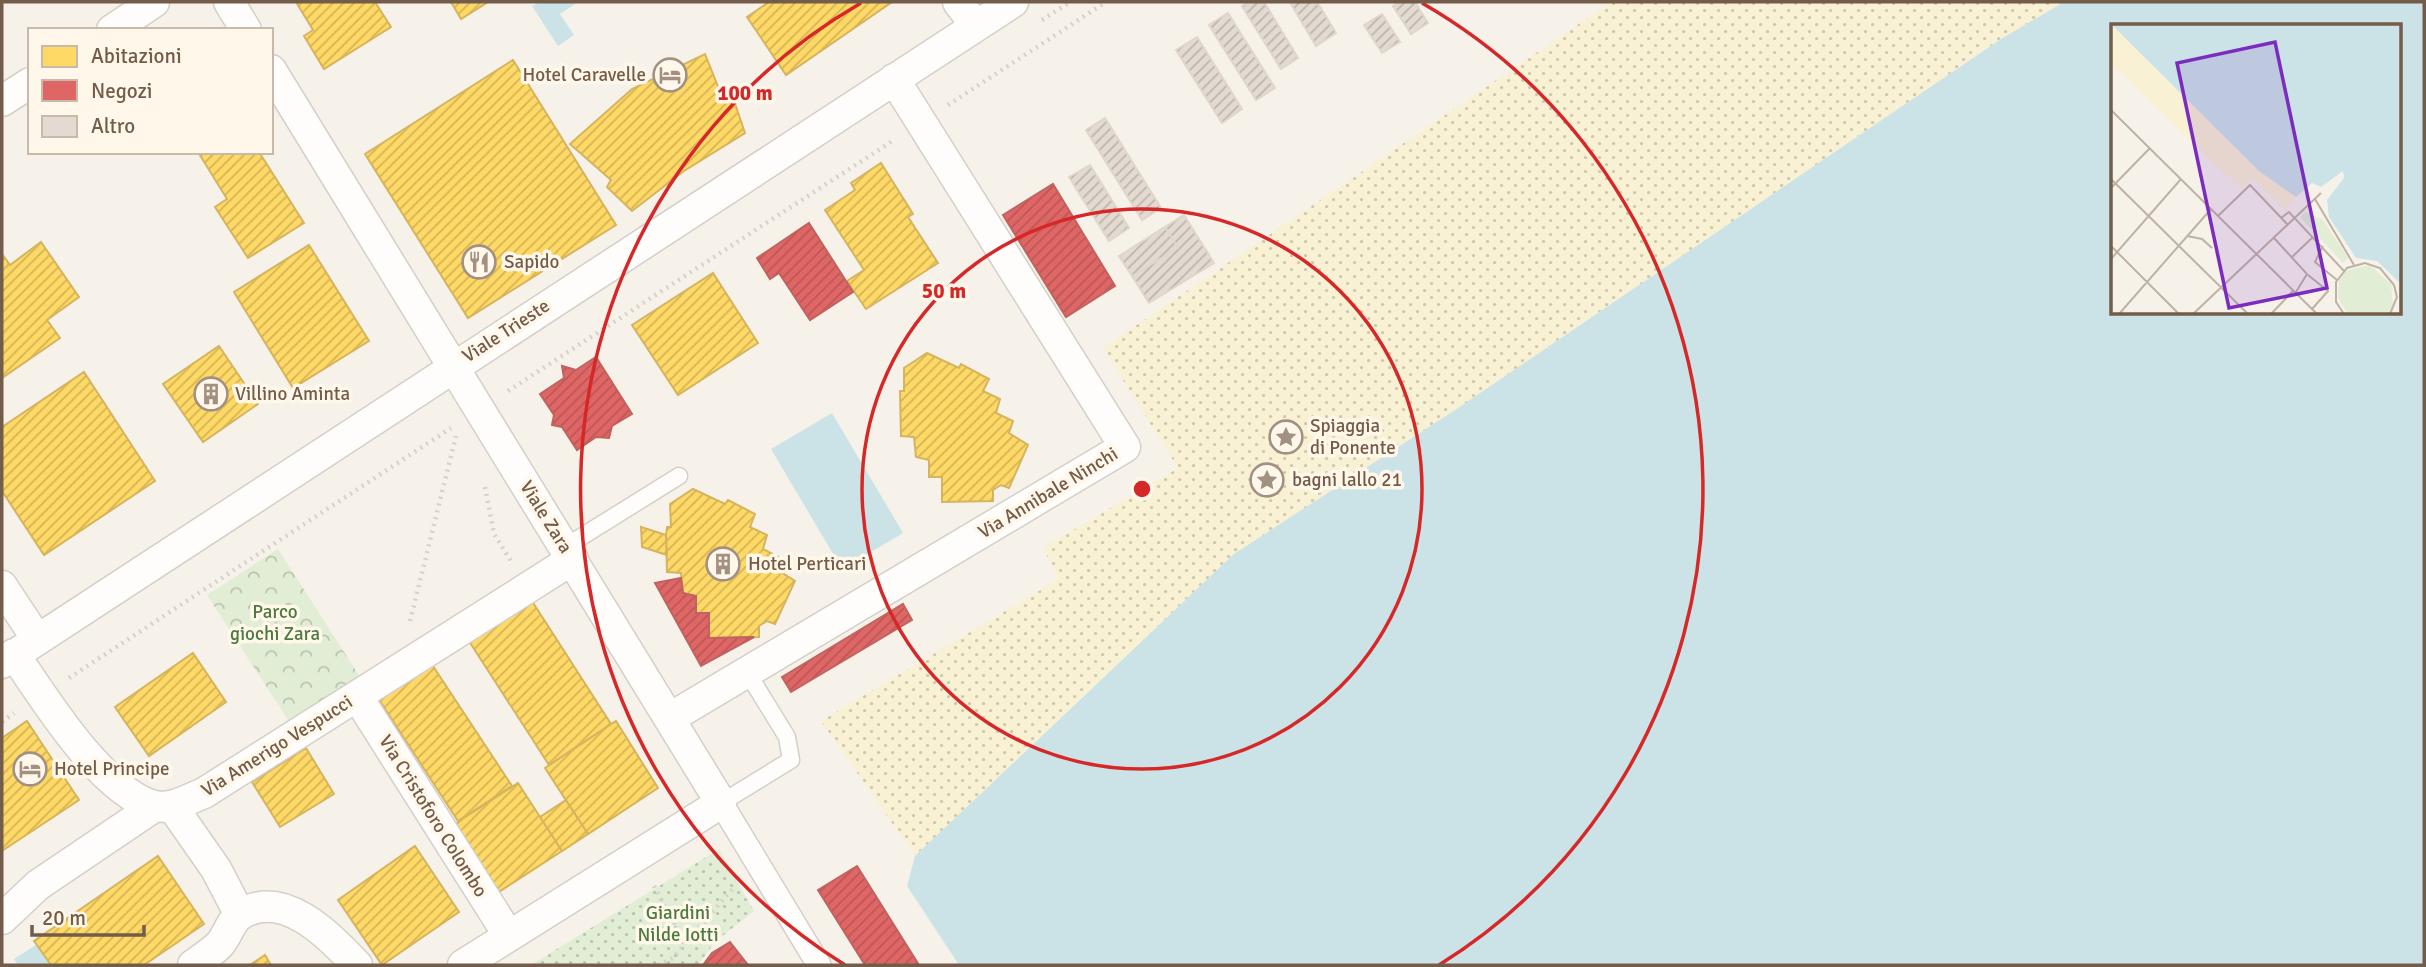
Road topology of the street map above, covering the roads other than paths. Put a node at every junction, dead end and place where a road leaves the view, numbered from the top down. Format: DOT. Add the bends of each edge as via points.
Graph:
graph roads {
  1 [pos="155,2"];
  2 [pos="229,2"];
  3 [pos="958,2"];
  4 [pos="1013,2"];
  5 [pos="976,26"];
  6 [pos="114,28"];
  7 [pos="245,28"];
  8 [pos="273,74"];
  9 [pos="894,79"];
  10 [pos="28,84"];
  11 [pos="2,101"];
  12 [pos="454,365"];
  13 [pos="679,476"];
  14 [pos="569,553"];
  15 [pos="2,586"];
  16 [pos="18,652"];
  17 [pos="747,672"];
  18 [pos="357,696"];
  19 [pos="670,718"];
  20 [pos="721,803"];
  21 [pos="164,806"];
  22 [pos="240,915"];
  23 [pos="2,919"];
  24 [pos="509,936"];
  25 [pos="192,965"];
  26 [pos="358,965"];
  27 [pos="463,965"];
  28 [pos="818,965"];
  1 -- 6 [label="street"];
  2 -- 7 [label="street"];
  3 -- 5 [label="street"];
  4 -- 5 [label="street, Viale Trieste"];
  5 -- 9 [label="street, Viale Trieste"];
  8 -- 12 [label="street, Viale Zara"];
  9 -- 12 [label="street, Viale Trieste"];
  9 -- 17 [label="street, Via Annibale Ninchi" via="1125,447"];
  10 -- 11 [label="street"];
  12 -- 14 [label="street, Viale Zara"];
  12 -- 16 [label="street, Viale Trieste"];
  13 -- 14 [label="lane"];
  14 -- 18 [label="street, Via Amerigo Vespucci" via="528,588"];
  14 -- 19 [label="street, Viale Zara"];
  15 -- 16 [label="street"];
  16 -- 21 [label="street" via="78,746 131,796"];
  17 -- 19 [label="street, Via Annibale Ninchi"];
  17 -- 20 [label="lane" via="787,737 791,760"];
  18 -- 21 [label="street, Via Amerigo Vespucci" via="204,793"];
  18 -- 24 [label="street, Via Cristoforo Colombo"];
  19 -- 20 [label="street, Viale Zara"];
  20 -- 24 [label="street"];
  20 -- 28 [label="street, Viale Zara"];
  21 -- 22 [label="street" via="216,869"];
  21 -- 23 [label="street, Via Amerigo Vespucci" via="38,885"];
  22 -- 25 [label="street" via="219,944"];
  22 -- 26 [label="street" via="266,907 290,911 326,933"];
  24 -- 27 [label="street"];
}
